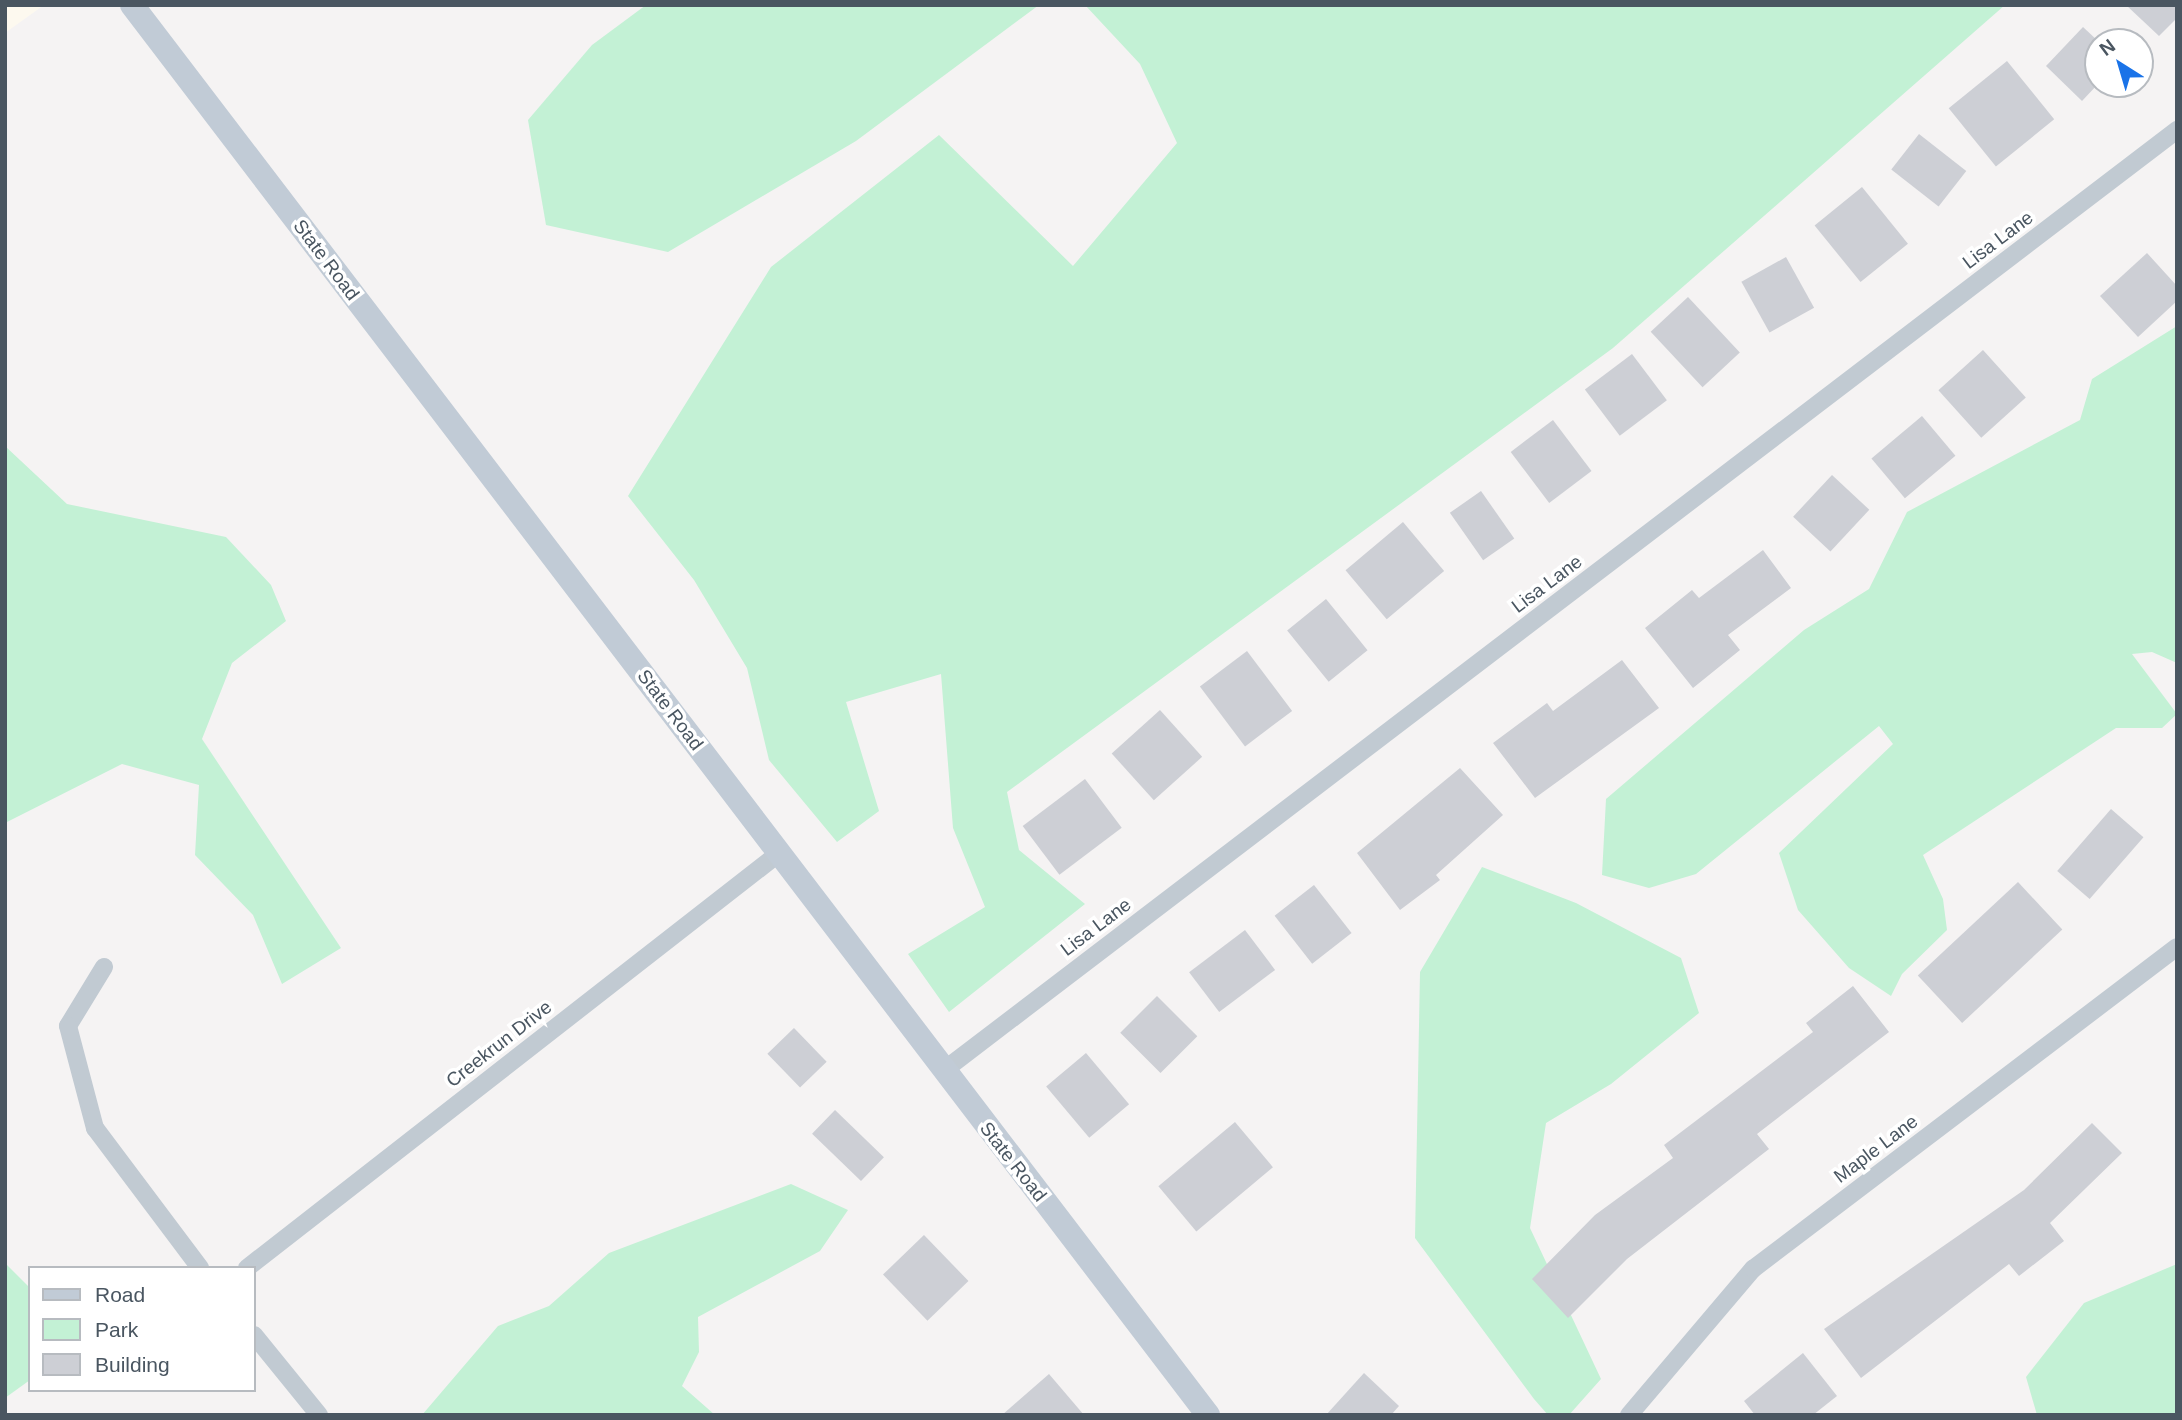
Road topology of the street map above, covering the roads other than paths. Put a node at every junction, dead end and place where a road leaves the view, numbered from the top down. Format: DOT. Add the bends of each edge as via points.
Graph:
graph roads {
  1 [pos="132,5"];
  2 [pos="2177,130"];
  3 [pos="778,854"];
  4 [pos="2177,947"];
  5 [pos="104,967"];
  6 [pos="943,1071"];
  7 [pos="198,1266"];
  8 [pos="250,1266"];
  9 [pos="256,1337"];
  10 [pos="319,1415"];
  11 [pos="1208,1415"];
  12 [pos="1629,1415"];
  1 -- 3 [label="main road, State Road"];
  2 -- 6 [label="street, Lisa Lane"];
  3 -- 6 [label="main road, State Road"];
  3 -- 8 [label="street, Creekrun Drive"];
  4 -- 12 [label="street, Maple Lane" via="1753,1269"];
  5 -- 7 [label="street" via="68,1026 94,1128"];
  6 -- 11 [label="main road, State Road"];
  9 -- 10 [label="street"];
}
